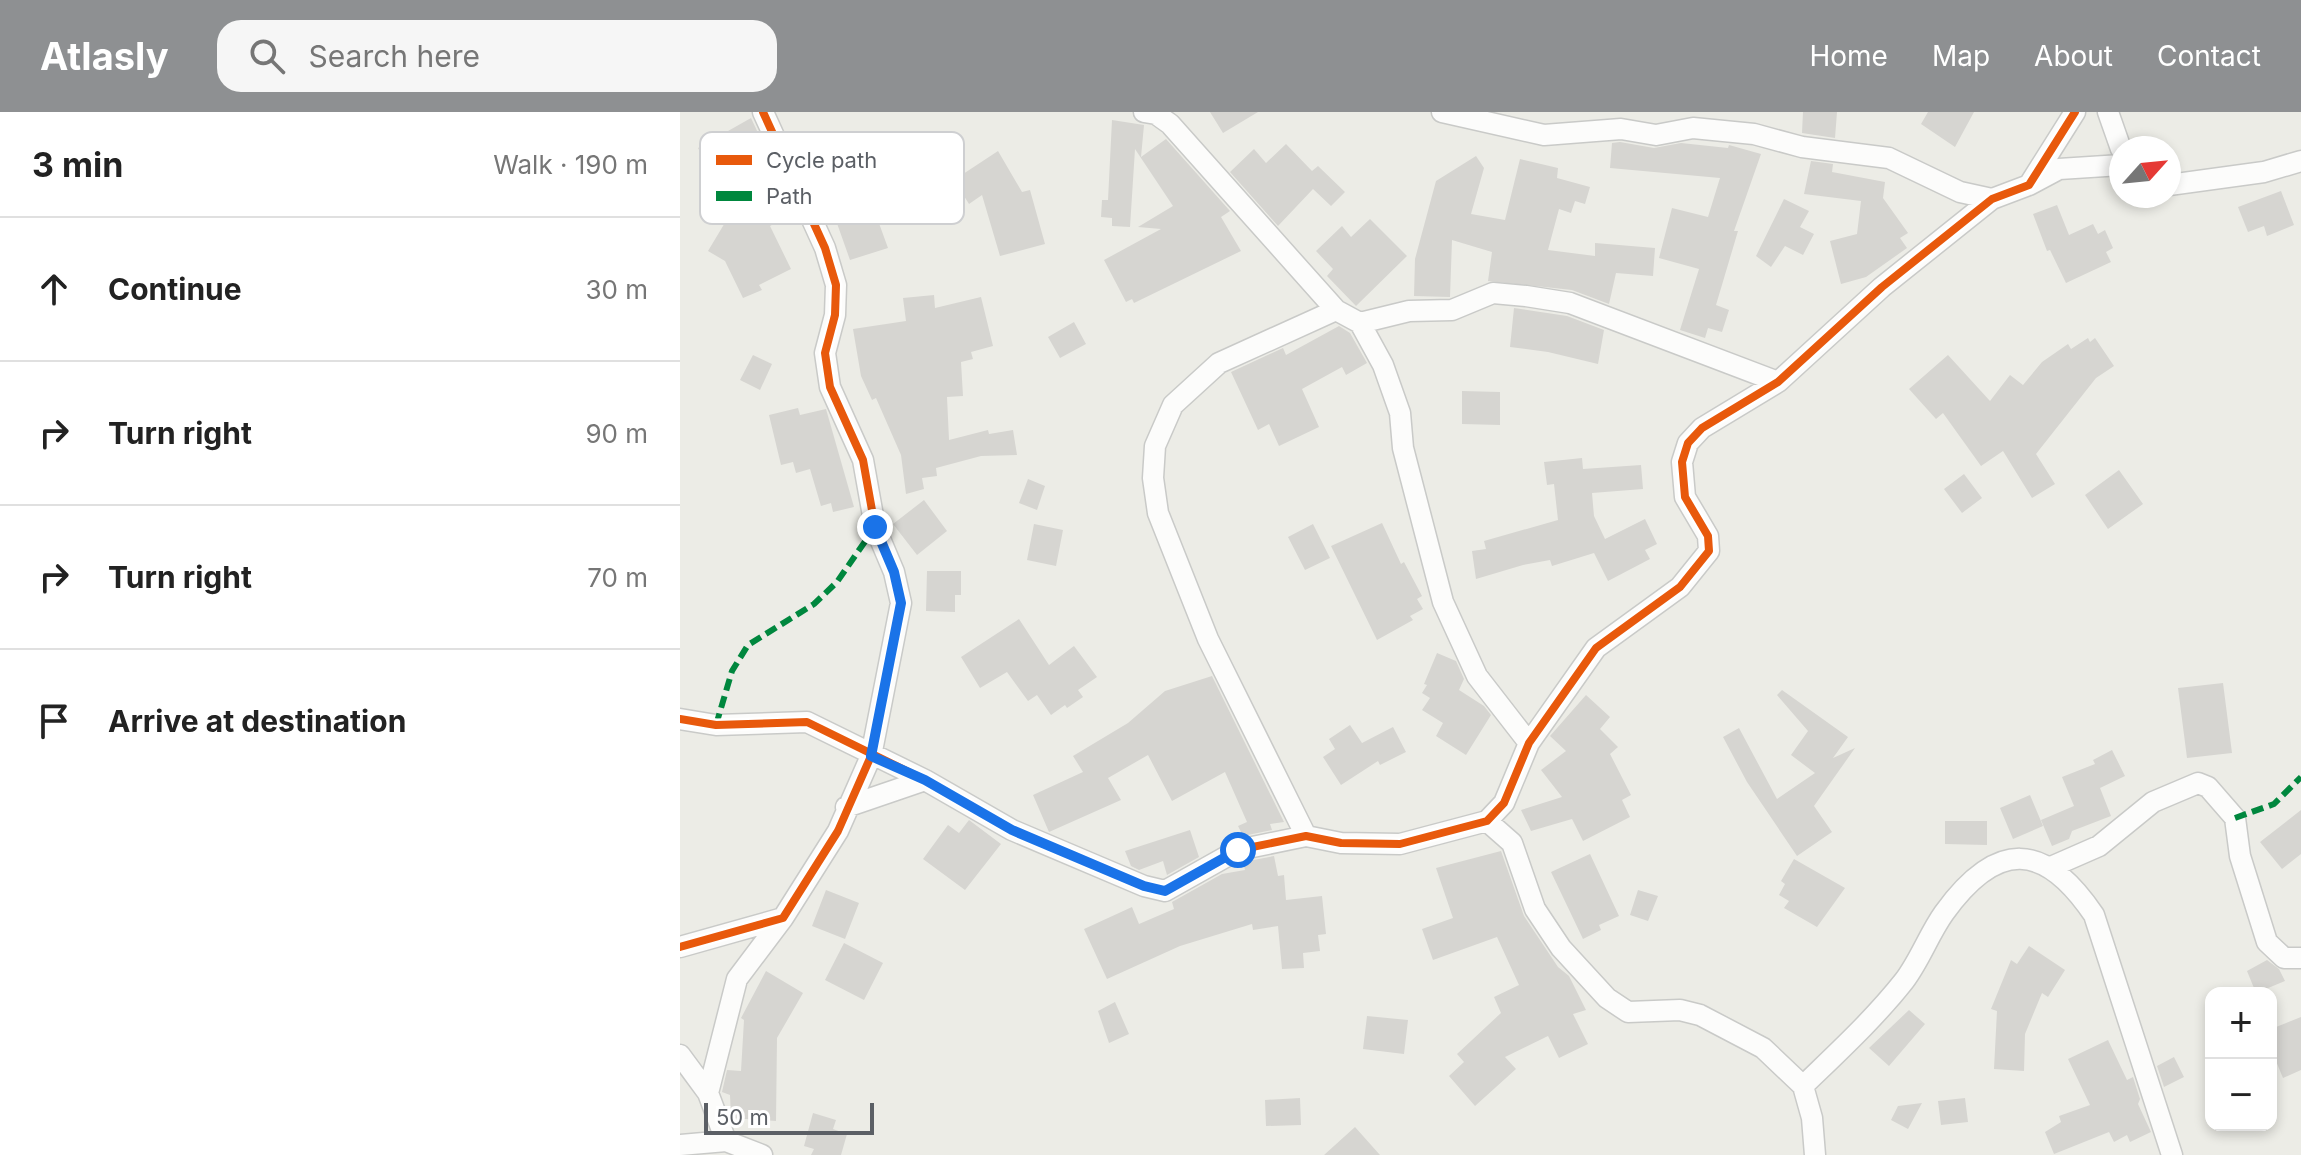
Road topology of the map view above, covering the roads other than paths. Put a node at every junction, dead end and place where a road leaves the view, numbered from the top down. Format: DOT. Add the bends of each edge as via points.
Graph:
graph roads {
  1 [pos="763,112"];
  2 [pos="1144,112"];
  3 [pos="1442,112"];
  4 [pos="2075,112"];
  5 [pos="2108,112"];
  6 [pos="772,132"];
  7 [pos="2116,136"];
  8 [pos="2301,161"];
  9 [pos="2109,166"];
  10 [pos="2181,183"];
  11 [pos="2029,185"];
  12 [pos="1992,199"];
  13 [pos="814,224"];
  14 [pos="1336,310"];
  15 [pos="1360,323"];
  16 [pos="1778,382"];
  17 [pos="680,719"];
  18 [pos="1529,743"];
  19 [pos="871,756"];
  20 [pos="925,780"];
  21 [pos="846,807"];
  22 [pos="1487,821"];
  23 [pos="1306,836"];
  24 [pos="2051,867"];
  25 [pos="783,918"];
  26 [pos="680,947"];
  27 [pos="2301,958"];
  28 [pos="680,1055"];
  29 [pos="1803,1086"];
  30 [pos="708,1093"];
  31 [pos="726,1141"];
  32 [pos="680,1145"];
  33 [pos="762,1155"];
  34 [pos="1815,1155"];
  35 [pos="2172,1155"];
  1 -- 6 [label="street"];
  2 -- 14 [label="street" via="1170,124"];
  3 -- 12 [label="street" via="1544,135 1621,129 1656,135 1693,128 1754,134 1802,147 1889,158 1960,192"];
  4 -- 11 [label="street"];
  5 -- 7 [label="street"];
  8 -- 10 [label="street" via="2264,172"];
  9 -- 11 [label="street" via="2059,169"];
  11 -- 12 [label="street"];
  12 -- 16 [label="street" via="1882,287"];
  13 -- 19 [label="street" via="836,285 825,353 830,387 863,460 875,527 901,603"];
  14 -- 15 [label="street"];
  14 -- 23 [label="street" via="1219,363 1173,405 1155,446 1153,478 1158,513 1208,639"];
  15 -- 16 [label="street" via="1409,311 1452,310 1493,293 1526,296 1570,303"];
  15 -- 18 [label="street" via="1400,413 1403,448 1443,602 1477,676"];
  16 -- 18 [label="street" via="1702,428 1688,443 1682,462 1685,497 1708,536 1709,551 1680,587 1596,648"];
  17 -- 19 [label="street" via="716,725 807,722"];
  18 -- 22 [label="street" via="1504,803"];
  19 -- 20 [label="street"];
  19 -- 21 [label="street"];
  20 -- 21 [label="street"];
  20 -- 23 [label="street" via="1012,830 1165,891 1238,850"];
  21 -- 25 [label="street" via="838,831"];
  22 -- 23 [label="street" via="1400,844 1341,843"];
  22 -- 29 [label="street" via="1512,843 1535,909 1561,948 1607,998 1628,1012 1680,1010 1700,1015 1763,1048"];
  24 -- 27 [label="street" via="2099,846 2153,802 2198,783 2235,818 2240,856 2267,942 2284,958"];
  24 -- 29 [label="street" via="2032,859 2007,860 1984,870 1944,913 1882,1009"];
  24 -- 35 [label="street" via="2074,885 2094,915"];
  25 -- 26 [label="street"];
  25 -- 30 [label="street" via="737,979"];
  28 -- 30 [label="street"];
  29 -- 34 [label="street"];
  30 -- 31 [label="street"];
  31 -- 32 [label="street"];
  31 -- 33 [label="street"];
}
